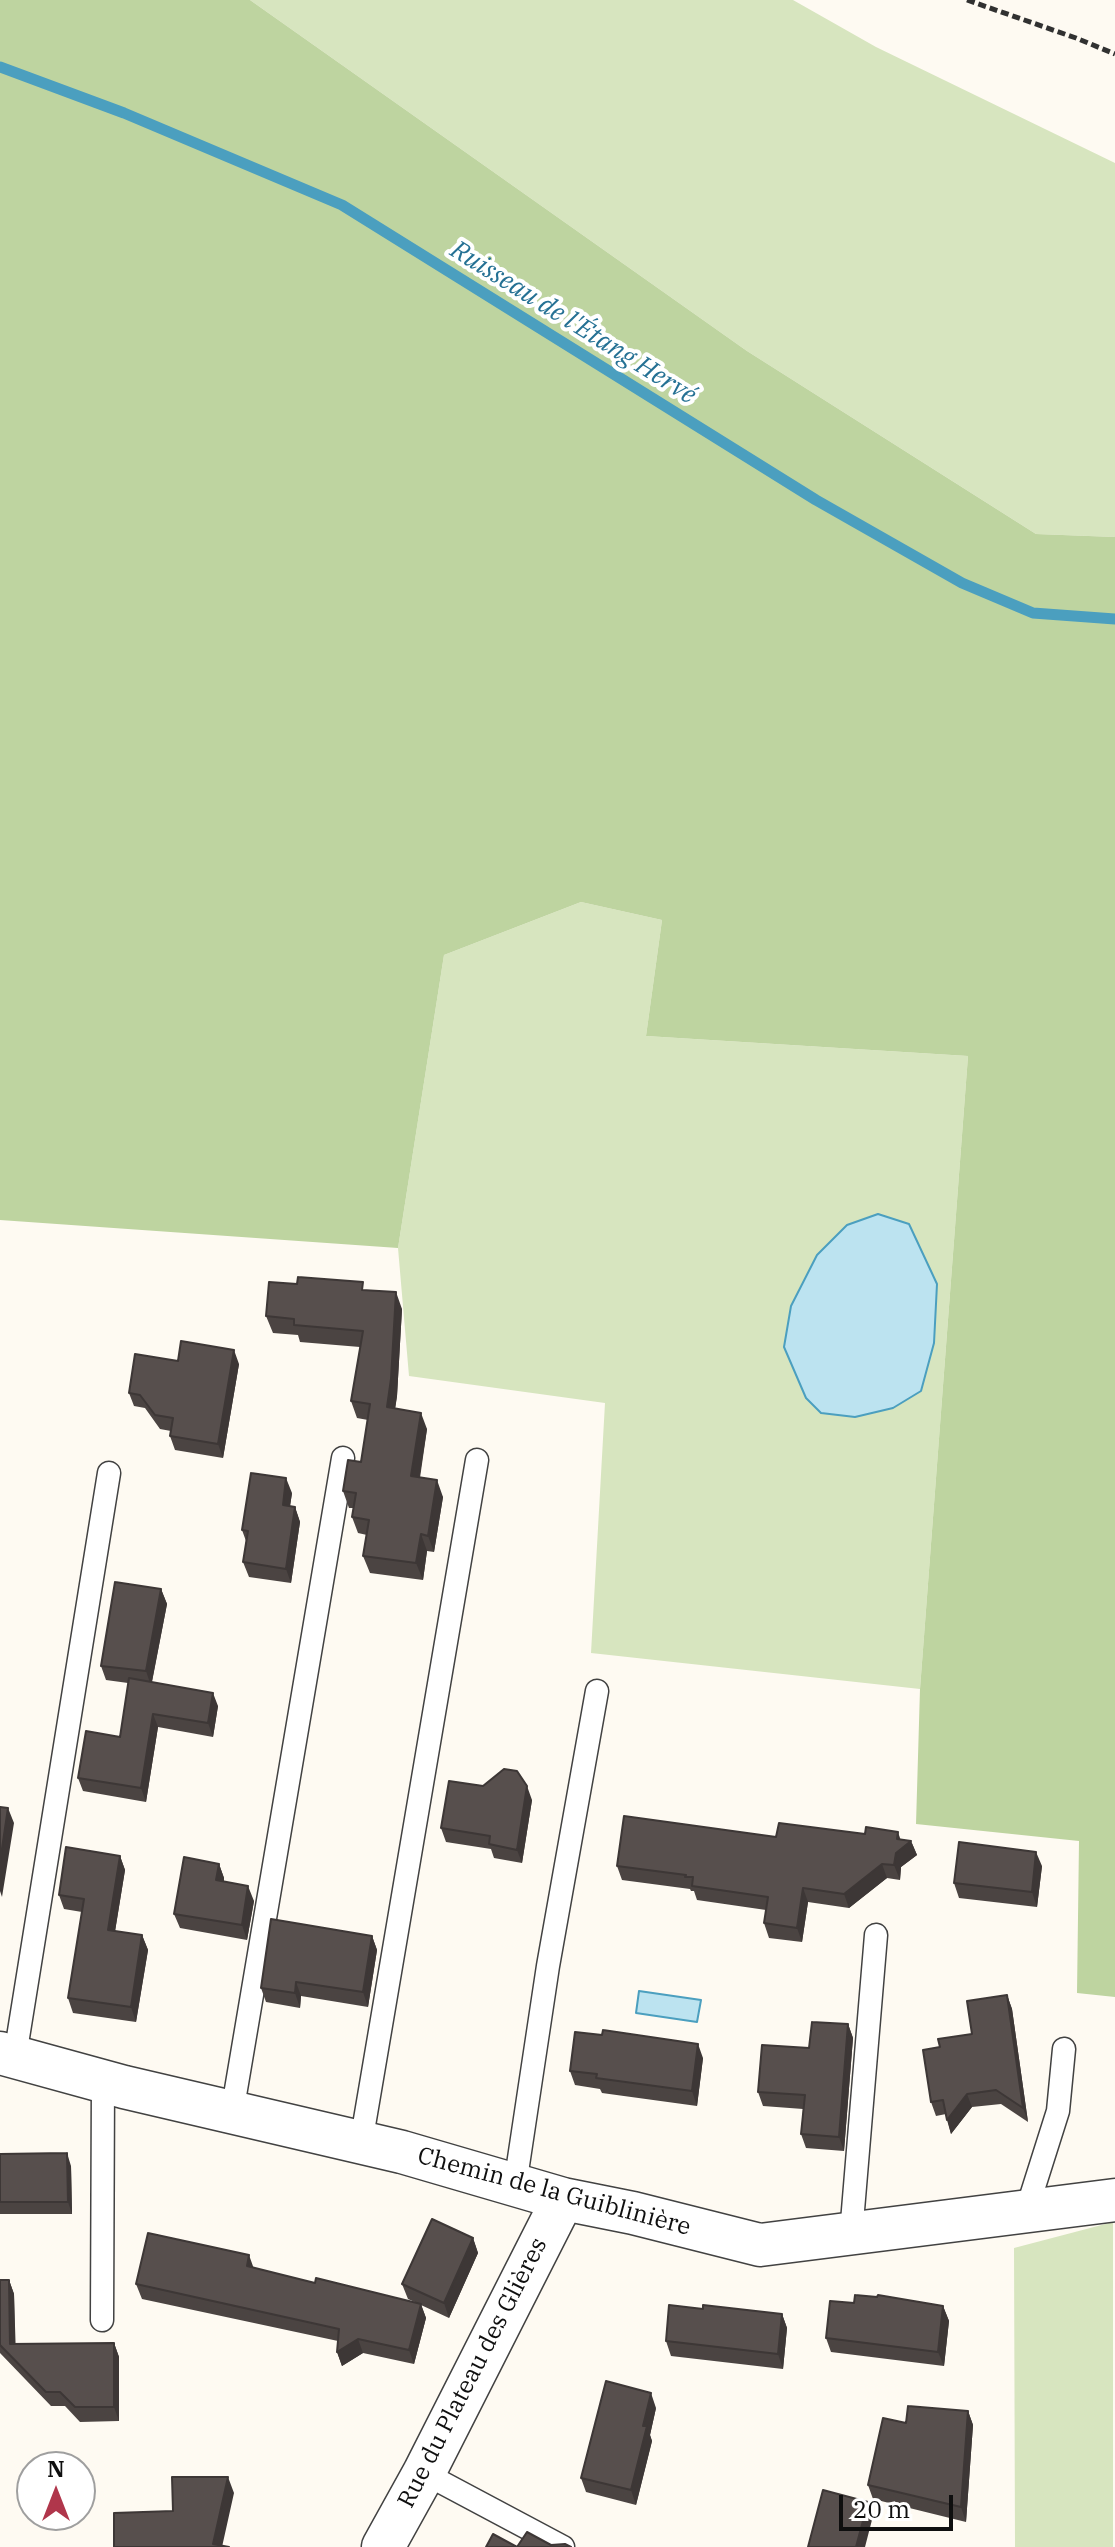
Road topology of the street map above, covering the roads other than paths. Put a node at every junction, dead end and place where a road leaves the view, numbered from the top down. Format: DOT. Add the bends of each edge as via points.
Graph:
graph roads {
  1 [pos="343,1458"];
  2 [pos="477,1460"];
  3 [pos="109,1473"];
  4 [pos="597,1691"];
  5 [pos="876,1935"];
  6 [pos="1064,2049"];
  7 [pos="7,2055"];
  8 [pos="103,2081"];
  9 [pos="232,2113"];
  10 [pos="361,2143"];
  11 [pos="515,2185"];
  12 [pos="563,2199"];
  13 [pos="1115,2200"];
  14 [pos="1026,2212"];
  15 [pos="851,2234"];
  16 [pos="102,2320"];
  17 [pos="424,2473"];
  18 [pos="383,2547"];
  19 [pos="563,2547"];
  1 -- 9 [label="lane"];
  2 -- 10 [label="lane"];
  3 -- 7 [label="lane"];
  4 -- 11 [label="lane"];
  5 -- 15 [label="lane"];
  6 -- 14 [label="lane" via="1058,2111"];
  7 -- 8 [label="street, Chemin de la Guiblinière"];
  8 -- 9 [label="street, Chemin de la Guiblinière"];
  8 -- 16 [label="lane"];
  9 -- 10 [label="street, Chemin de la Guiblinière"];
  10 -- 11 [label="street, Chemin de la Guiblinière"];
  11 -- 12 [label="street, Chemin de la Guiblinière"];
  12 -- 15 [label="street, Chemin de la Guiblinière" via="760,2245"];
  12 -- 17 [label="street, Rue du Plateau des Glières"];
  13 -- 14 [label="street, Chemin de la Guiblinière"];
  14 -- 15 [label="street, Chemin de la Guiblinière"];
  17 -- 18 [label="street, Rue du Plateau des Glières"];
  17 -- 19 [label="lane"];
}
